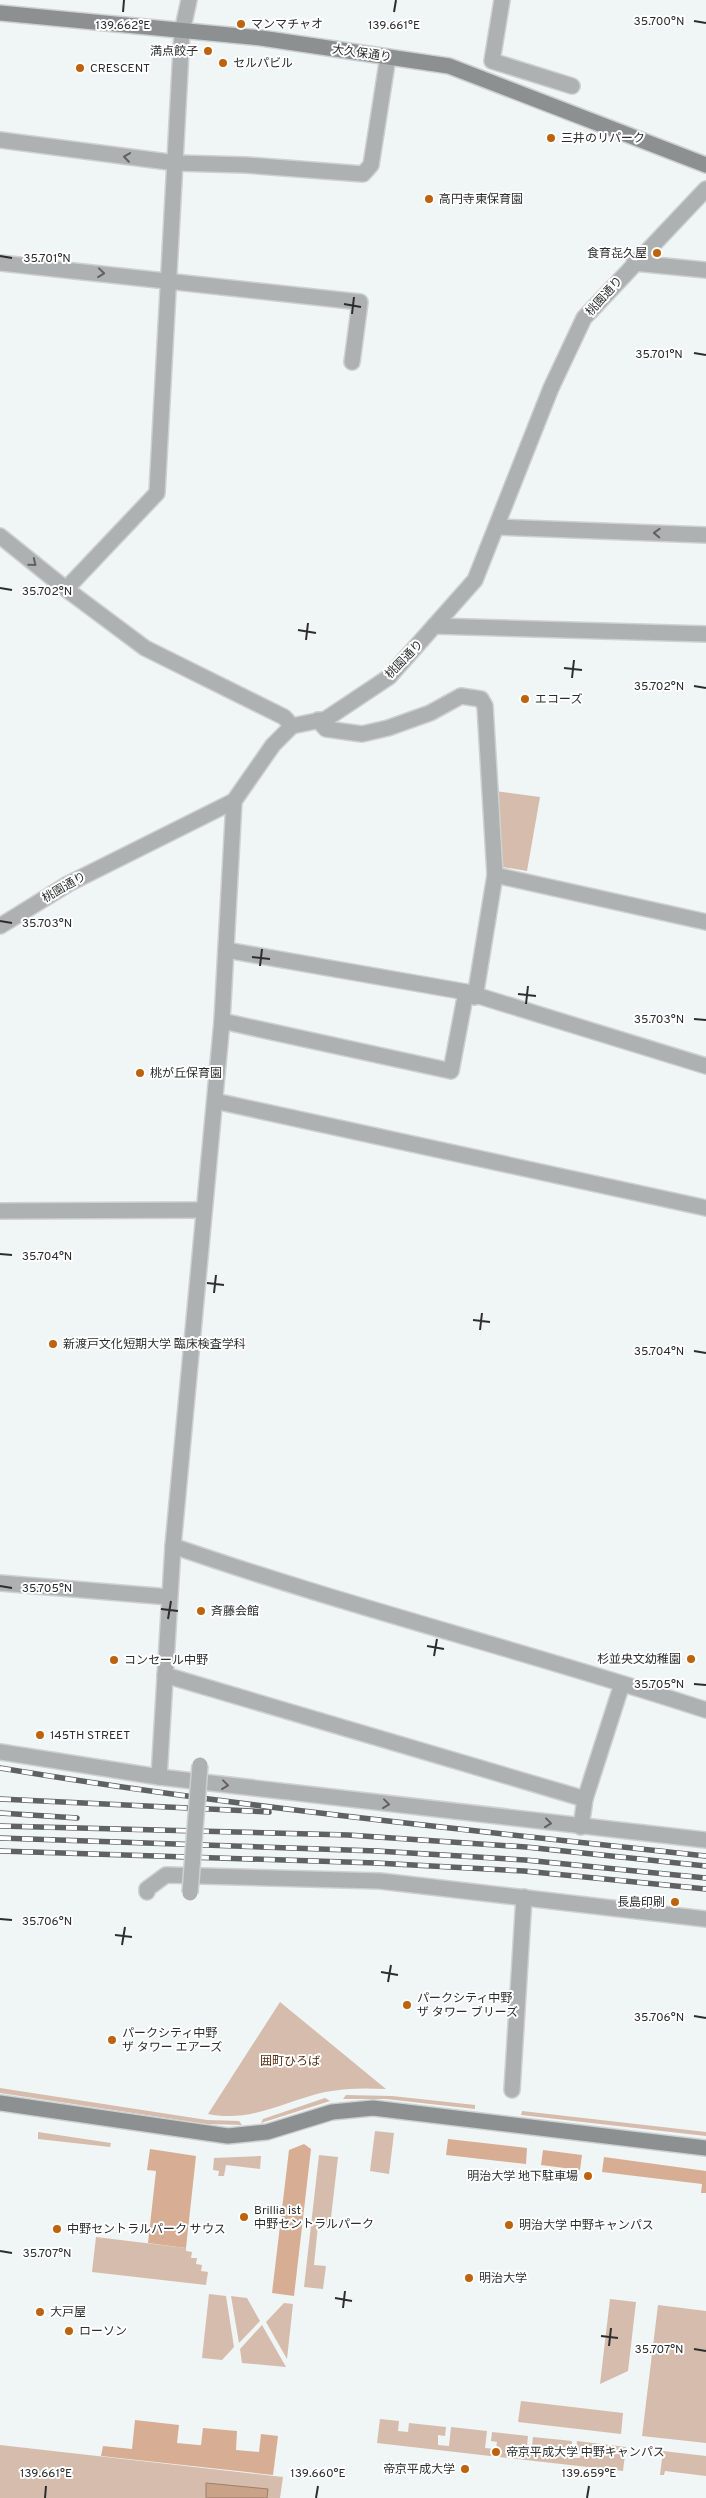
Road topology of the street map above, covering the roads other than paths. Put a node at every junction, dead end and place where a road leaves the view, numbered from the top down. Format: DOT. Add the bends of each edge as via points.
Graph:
graph roads {
  1 [pos="189,0"];
  2 [pos="502,0"];
  3 [pos="0,13"];
  4 [pos="182,32"];
  5 [pos="388,57"];
  6 [pos="572,86"];
  7 [pos="0,140"];
  8 [pos="176,163"];
  9 [pos="706,165"];
  10 [pos="706,189"];
  11 [pos="0,263"];
  12 [pos="634,263"];
  13 [pos="706,270"];
  14 [pos="169,280"];
  15 [pos="352,362"];
  16 [pos="498,527"];
  17 [pos="706,535"];
  18 [pos="0,536"];
  19 [pos="66,589"];
  20 [pos="434,626"];
  21 [pos="706,634"];
  22 [pos="318,720"];
  23 [pos="292,726"];
  24 [pos="234,801"];
  25 [pos="495,874"];
  26 [pos="706,922"];
  27 [pos="0,926"];
  28 [pos="226,950"];
  29 [pos="470,994"];
  30 [pos="222,1022"];
  31 [pos="706,1066"];
  32 [pos="215,1101"];
  33 [pos="706,1208"];
  34 [pos="204,1210"];
  35 [pos="0,1211"];
  36 [pos="174,1546"];
  37 [pos="0,1583"];
  38 [pos="169,1597"];
  39 [pos="165,1675"];
  40 [pos="622,1684"];
  41 [pos="706,1710"];
  42 [pos="0,1752"];
  43 [pos="200,1765"];
  44 [pos="159,1777"];
  45 [pos="585,1799"];
  46 [pos="581,1827"];
  47 [pos="706,1840"];
  48 [pos="147,1892"];
  49 [pos="190,1893"];
  50 [pos="524,1897"];
  51 [pos="706,1919"];
  52 [pos="512,2090"];
  53 [pos="0,2103"];
  54 [pos="706,2148"];
  1 -- 4 [label="street"];
  2 -- 6 [label="street" via="492,61"];
  3 -- 4 [label="main road, 大久保通り"];
  4 -- 5 [label="main road, 大久保通り" via="261,38"];
  4 -- 8 [label="street"];
  5 -- 8 [label="street" via="371,165 363,174"];
  5 -- 9 [label="main road, 大久保通り" via="449,66"];
  8 -- 7 [label="street, one-way"];
  8 -- 14 [label="street"];
  10 -- 12 [label="street, 桃園通り"];
  11 -- 14 [label="street, one-way"];
  12 -- 13 [label="street"];
  12 -- 16 [label="street, 桃園通り" via="584,318 551,388"];
  14 -- 15 [label="street" via="360,302"];
  14 -- 19 [label="street" via="157,493"];
  17 -- 16 [label="street, one-way"];
  16 -- 20 [label="street, 桃園通り" via="475,580"];
  18 -- 19 [label="street, one-way"];
  19 -- 23 [label="street" via="145,648 284,717"];
  20 -- 21 [label="street"];
  20 -- 22 [label="street, 桃園通り" via="389,677 326,719"];
  22 -- 23 [label="street, 桃園通り"];
  22 -- 25 [label="street" via="326,729 362,734 430,713 462,696 481,699 485,706"];
  23 -- 24 [label="street, 桃園通り" via="273,745"];
  24 -- 27 [label="street, 桃園通り" via="68,884"];
  24 -- 28 [label="street"];
  25 -- 26 [label="street"];
  25 -- 29 [label="street"];
  28 -- 29 [label="street"];
  28 -- 30 [label="street"];
  29 -- 30 [label="street" via="451,1071"];
  29 -- 31 [label="street"];
  30 -- 32 [label="street"];
  32 -- 33 [label="street"];
  32 -- 34 [label="street"];
  34 -- 35 [label="street"];
  34 -- 36 [label="street"];
  36 -- 38 [label="street"];
  36 -- 40 [label="street" via="272,1580"];
  37 -- 38 [label="street"];
  38 -- 39 [label="street"];
  39 -- 44 [label="street"];
  39 -- 45 [label="street"];
  40 -- 41 [label="street"];
  40 -- 45 [label="street"];
  42 -- 44 [label="street"];
  43 -- 49 [label="street, bridge"];
  44 -- 46 [label="street, one-way"];
  45 -- 46 [label="street"];
  46 -- 47 [label="street"];
  48 -- 50 [label="street" via="166,1874 335,1878"];
  50 -- 51 [label="street"];
  50 -- 52 [label="street"];
  53 -- 54 [label="main road" via="228,2136 268,2132 332,2112 373,2108"];
}
